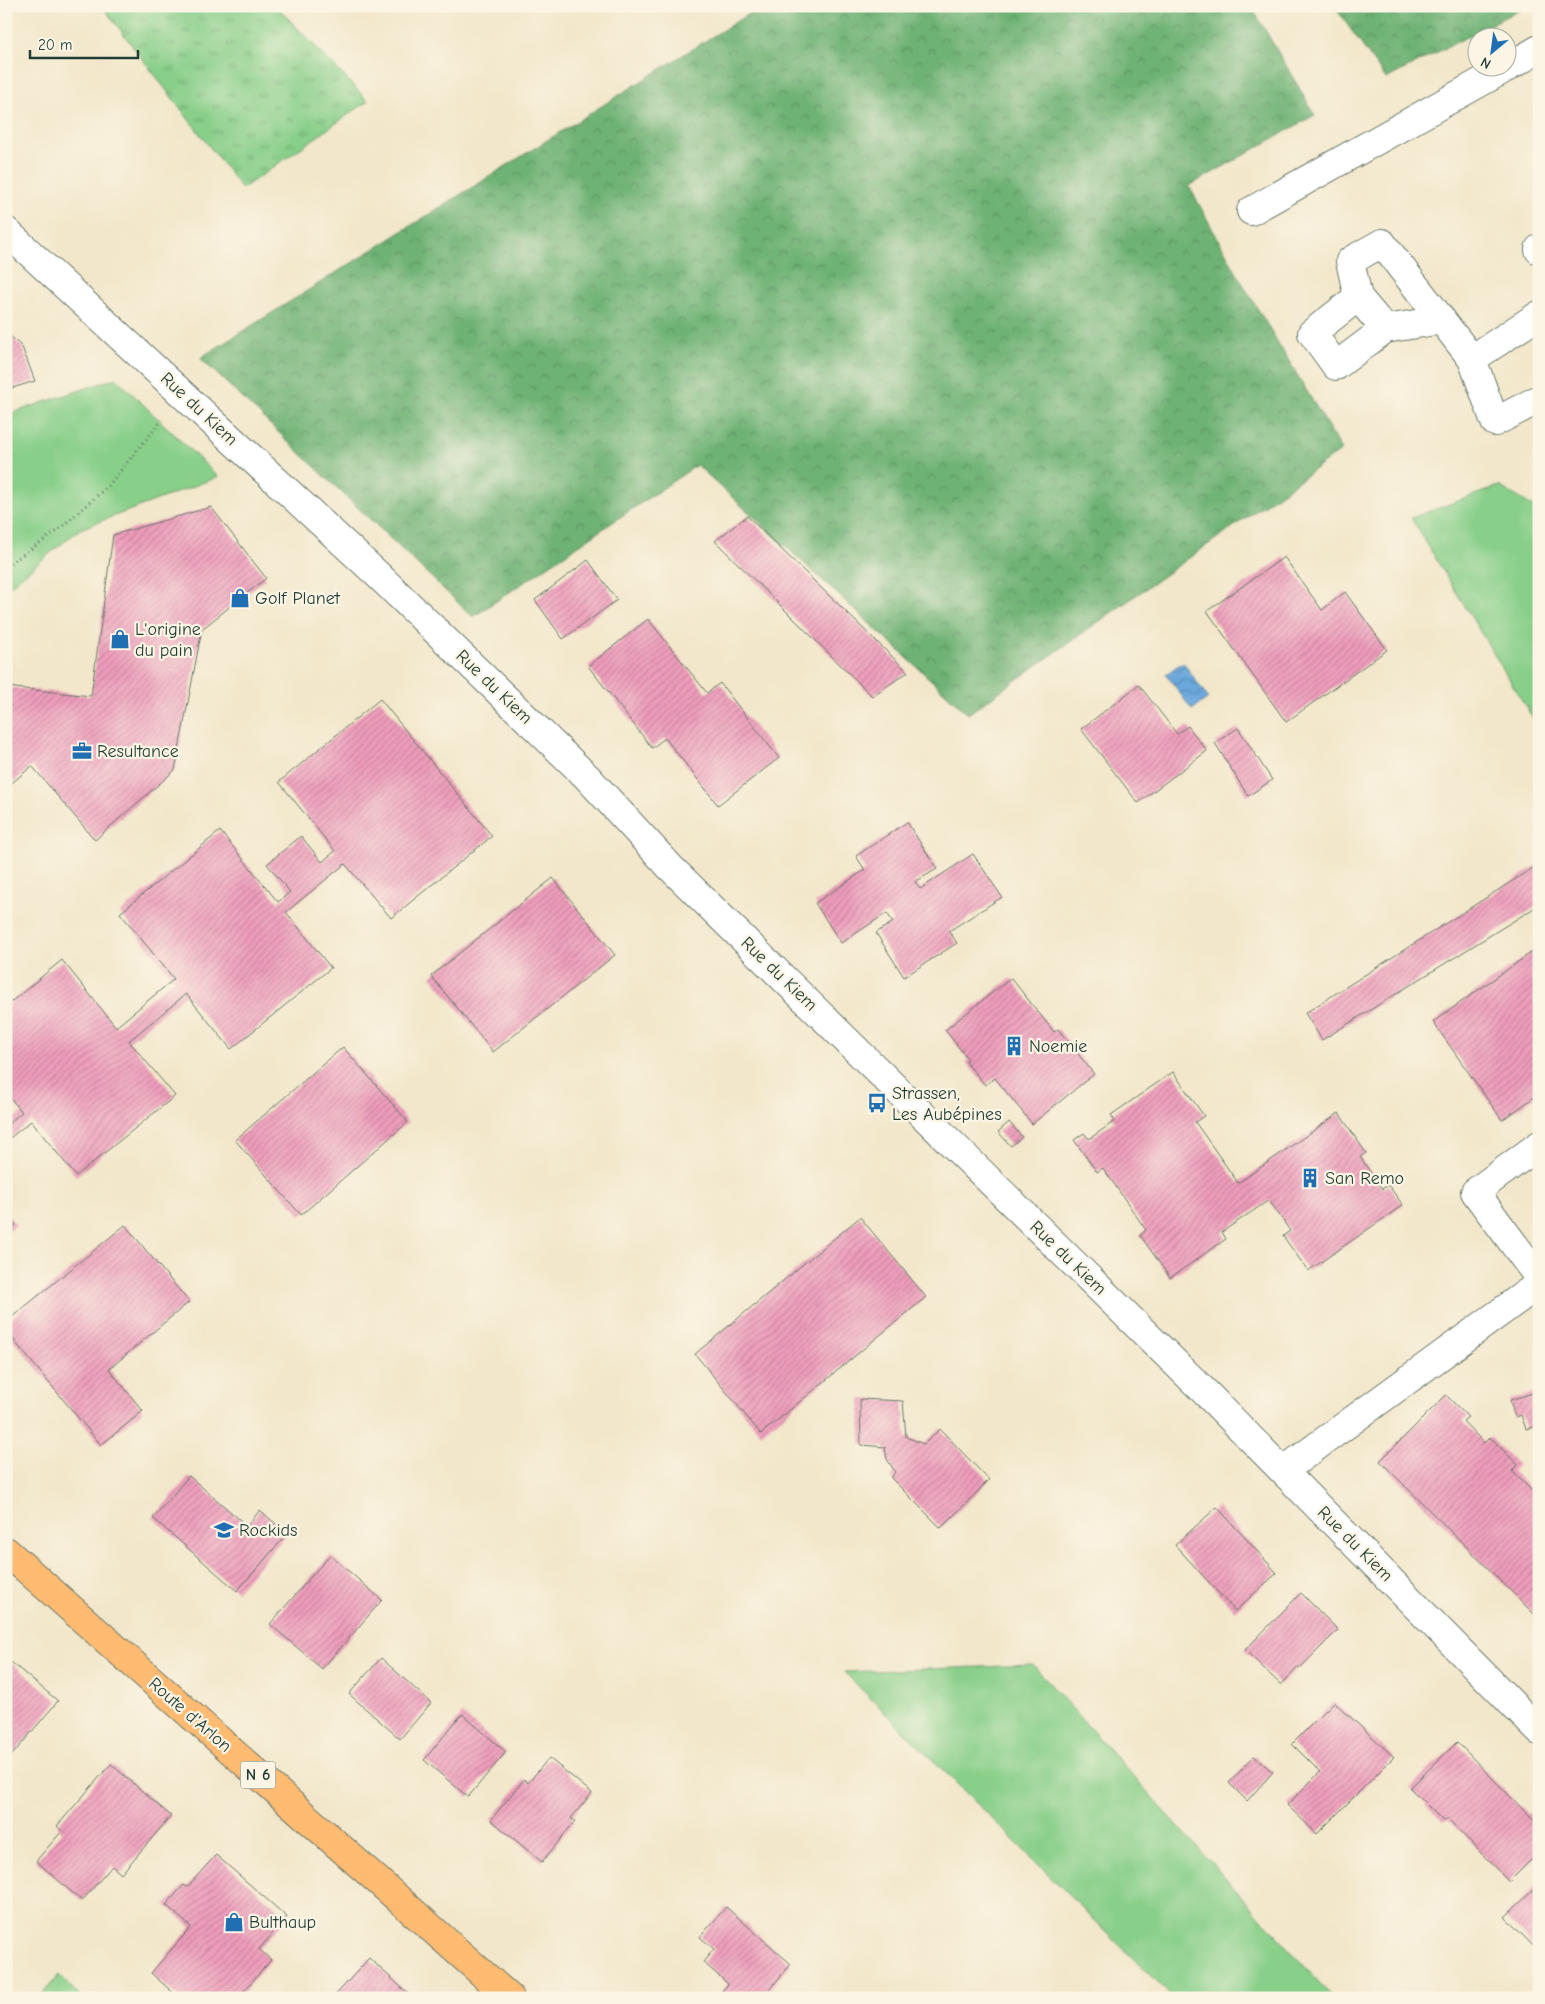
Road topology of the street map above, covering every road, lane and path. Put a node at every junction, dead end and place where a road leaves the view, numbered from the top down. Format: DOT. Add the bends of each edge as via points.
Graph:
graph roads {
  1 [pos="183,6"];
  2 [pos="198,6"];
  3 [pos="1539,49"];
  4 [pos="1518,61"];
  5 [pos="1488,78"];
  6 [pos="1251,212"];
  7 [pos="6,231"];
  8 [pos="1358,297"];
  9 [pos="1539,315"];
  10 [pos="1442,320"];
  11 [pos="1385,329"];
  12 [pos="1472,359"];
  13 [pos="183,394"];
  14 [pos="1539,399"];
  15 [pos="6,566"];
  16 [pos="1539,1145"];
  17 [pos="1539,1278"];
  18 [pos="1539,1284"];
  19 [pos="1283,1471"];
  20 [pos="6,1551"];
  21 [pos="1539,1731"];
  22 [pos="510,1998"];
  1 -- 2 [label="path" via="186,10"];
  3 -- 4 [label="street"];
  5 -- 6 [label="street"];
  7 -- 13 [label="street, Rue du Kiem"];
  8 -- 10 [label="street" via="1350,261 1382,243"];
  8 -- 11 [label="street"];
  8 -- 11 [label="street" via="1312,333 1336,366"];
  9 -- 12 [label="street"];
  10 -- 11 [label="street"];
  10 -- 12 [label="street"];
  12 -- 14 [label="street" via="1495,422"];
  13 -- 15 [label="path" via="108,486 56,532"];
  13 -- 19 [label="street, Rue du Kiem" via="378,575 580,771 670,868"];
  16 -- 17 [label="street" via="1475,1192"];
  18 -- 19 [label="street"];
  19 -- 21 [label="street, Rue du Kiem"];
  20 -- 22 [label="main road, Route d'Arlon / N 6"];
}
